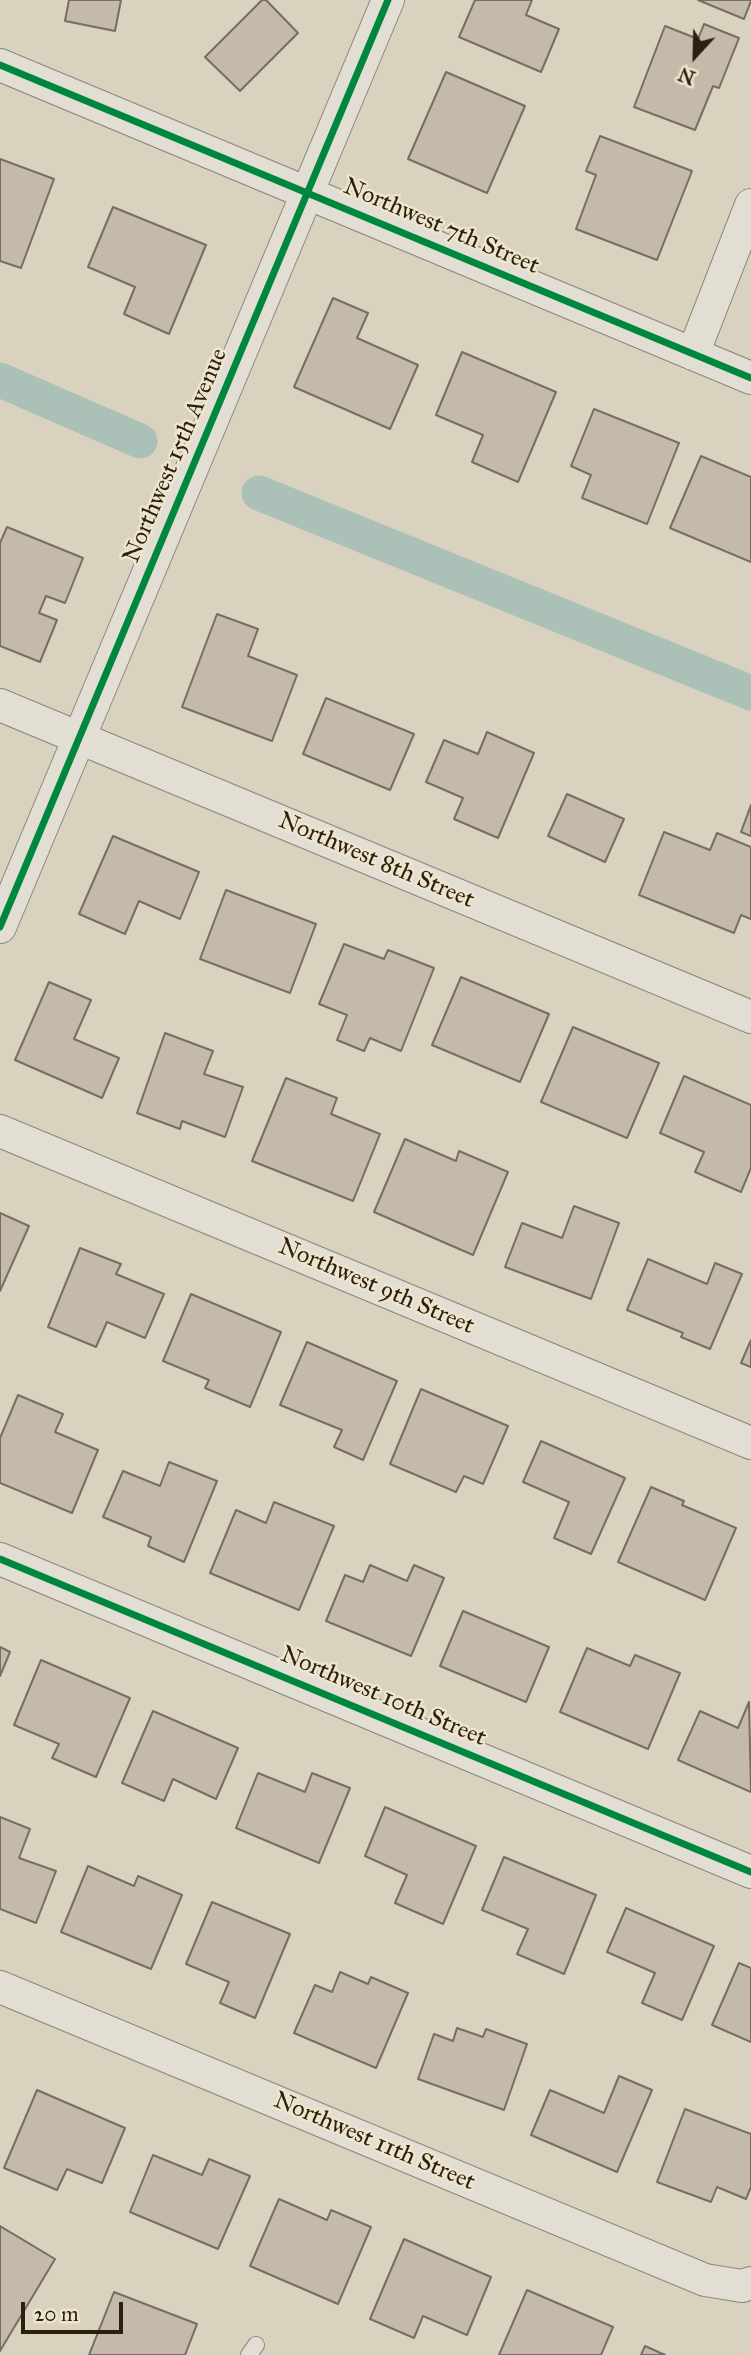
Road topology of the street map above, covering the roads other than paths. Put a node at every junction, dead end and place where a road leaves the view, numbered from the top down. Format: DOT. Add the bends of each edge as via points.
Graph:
graph roads {
  1 [pos="388,0"];
  2 [pos="0,65"];
  3 [pos="308,192"];
  4 [pos="751,205"];
  5 [pos="693,354"];
  6 [pos="751,378"];
  7 [pos="0,705"];
  8 [pos="79,737"];
  9 [pos="0,927"];
  10 [pos="751,1017"];
  11 [pos="0,1130"];
  12 [pos="751,1443"];
  13 [pos="0,1559"];
  14 [pos="751,1872"];
  15 [pos="0,1987"];
  16 [pos="751,2283"];
  1 -- 3 [label="street, Northwest 15th Avenue"];
  2 -- 3 [label="street, Northwest 7th Street"];
  3 -- 5 [label="street, Northwest 7th Street"];
  3 -- 8 [label="street, Northwest 15th Avenue"];
  4 -- 5 [label="street"];
  5 -- 6 [label="street, Northwest 7th Street"];
  7 -- 8 [label="street, Northwest 8th Street"];
  8 -- 9 [label="street, Northwest 15th Avenue"];
  8 -- 10 [label="street, Northwest 8th Street"];
  11 -- 12 [label="street, Northwest 9th Street"];
  13 -- 14 [label="street, Northwest 10th Street"];
  15 -- 16 [label="street, Northwest 11th Street" via="705,2280 742,2286"];
}
